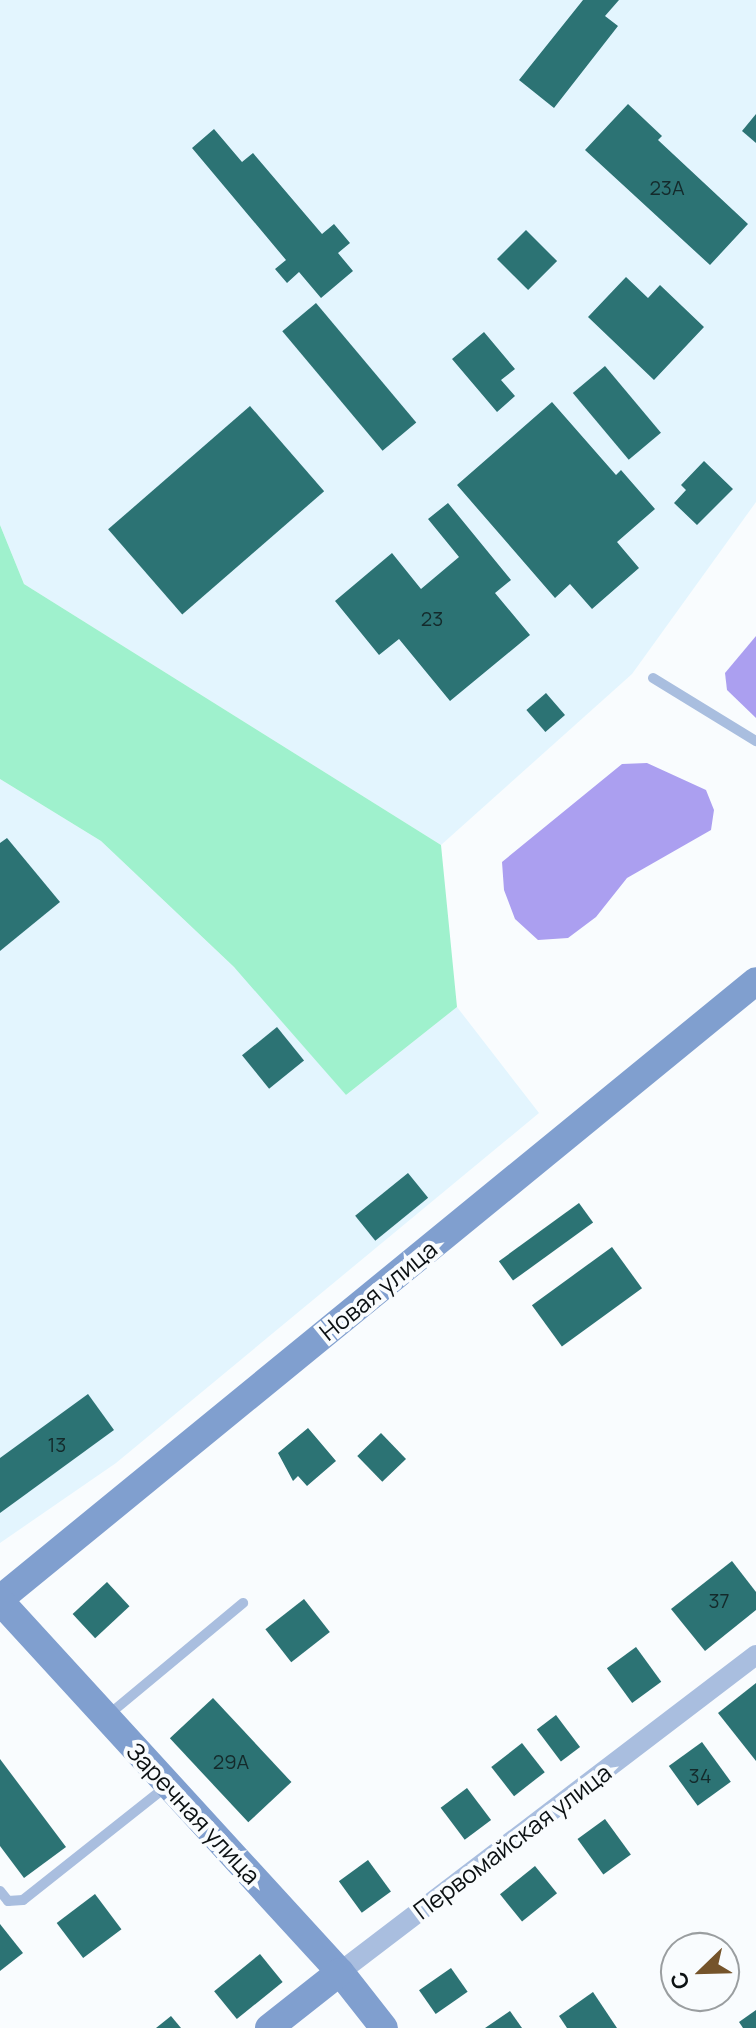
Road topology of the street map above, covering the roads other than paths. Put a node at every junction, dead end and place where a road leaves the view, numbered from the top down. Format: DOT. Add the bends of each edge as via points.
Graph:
graph roads {
  1 [pos="653,678"];
  2 [pos="756,741"];
  3 [pos="756,981"];
  4 [pos="0,1600"];
  5 [pos="243,1603"];
  6 [pos="756,1655"];
  7 [pos="106,1717"];
  8 [pos="169,1785"];
  9 [pos="0,1891"];
  10 [pos="340,1972"];
  11 [pos="269,2028"];
  12 [pos="384,2028"];
  1 -- 2 [label="lane"];
  3 -- 4 [label="street, Новая улица"];
  4 -- 7 [label="street, Заречная улица"];
  5 -- 7 [label="lane"];
  6 -- 10 [label="street, Первомайская улица"];
  7 -- 8 [label="street, Заречная улица"];
  8 -- 9 [label="lane" via="23,1900 8,1901"];
  8 -- 10 [label="street, Заречная улица"];
  10 -- 11 [label="street, Первомайская улица"];
  10 -- 12 [label="street, Заречная улица"];
}
